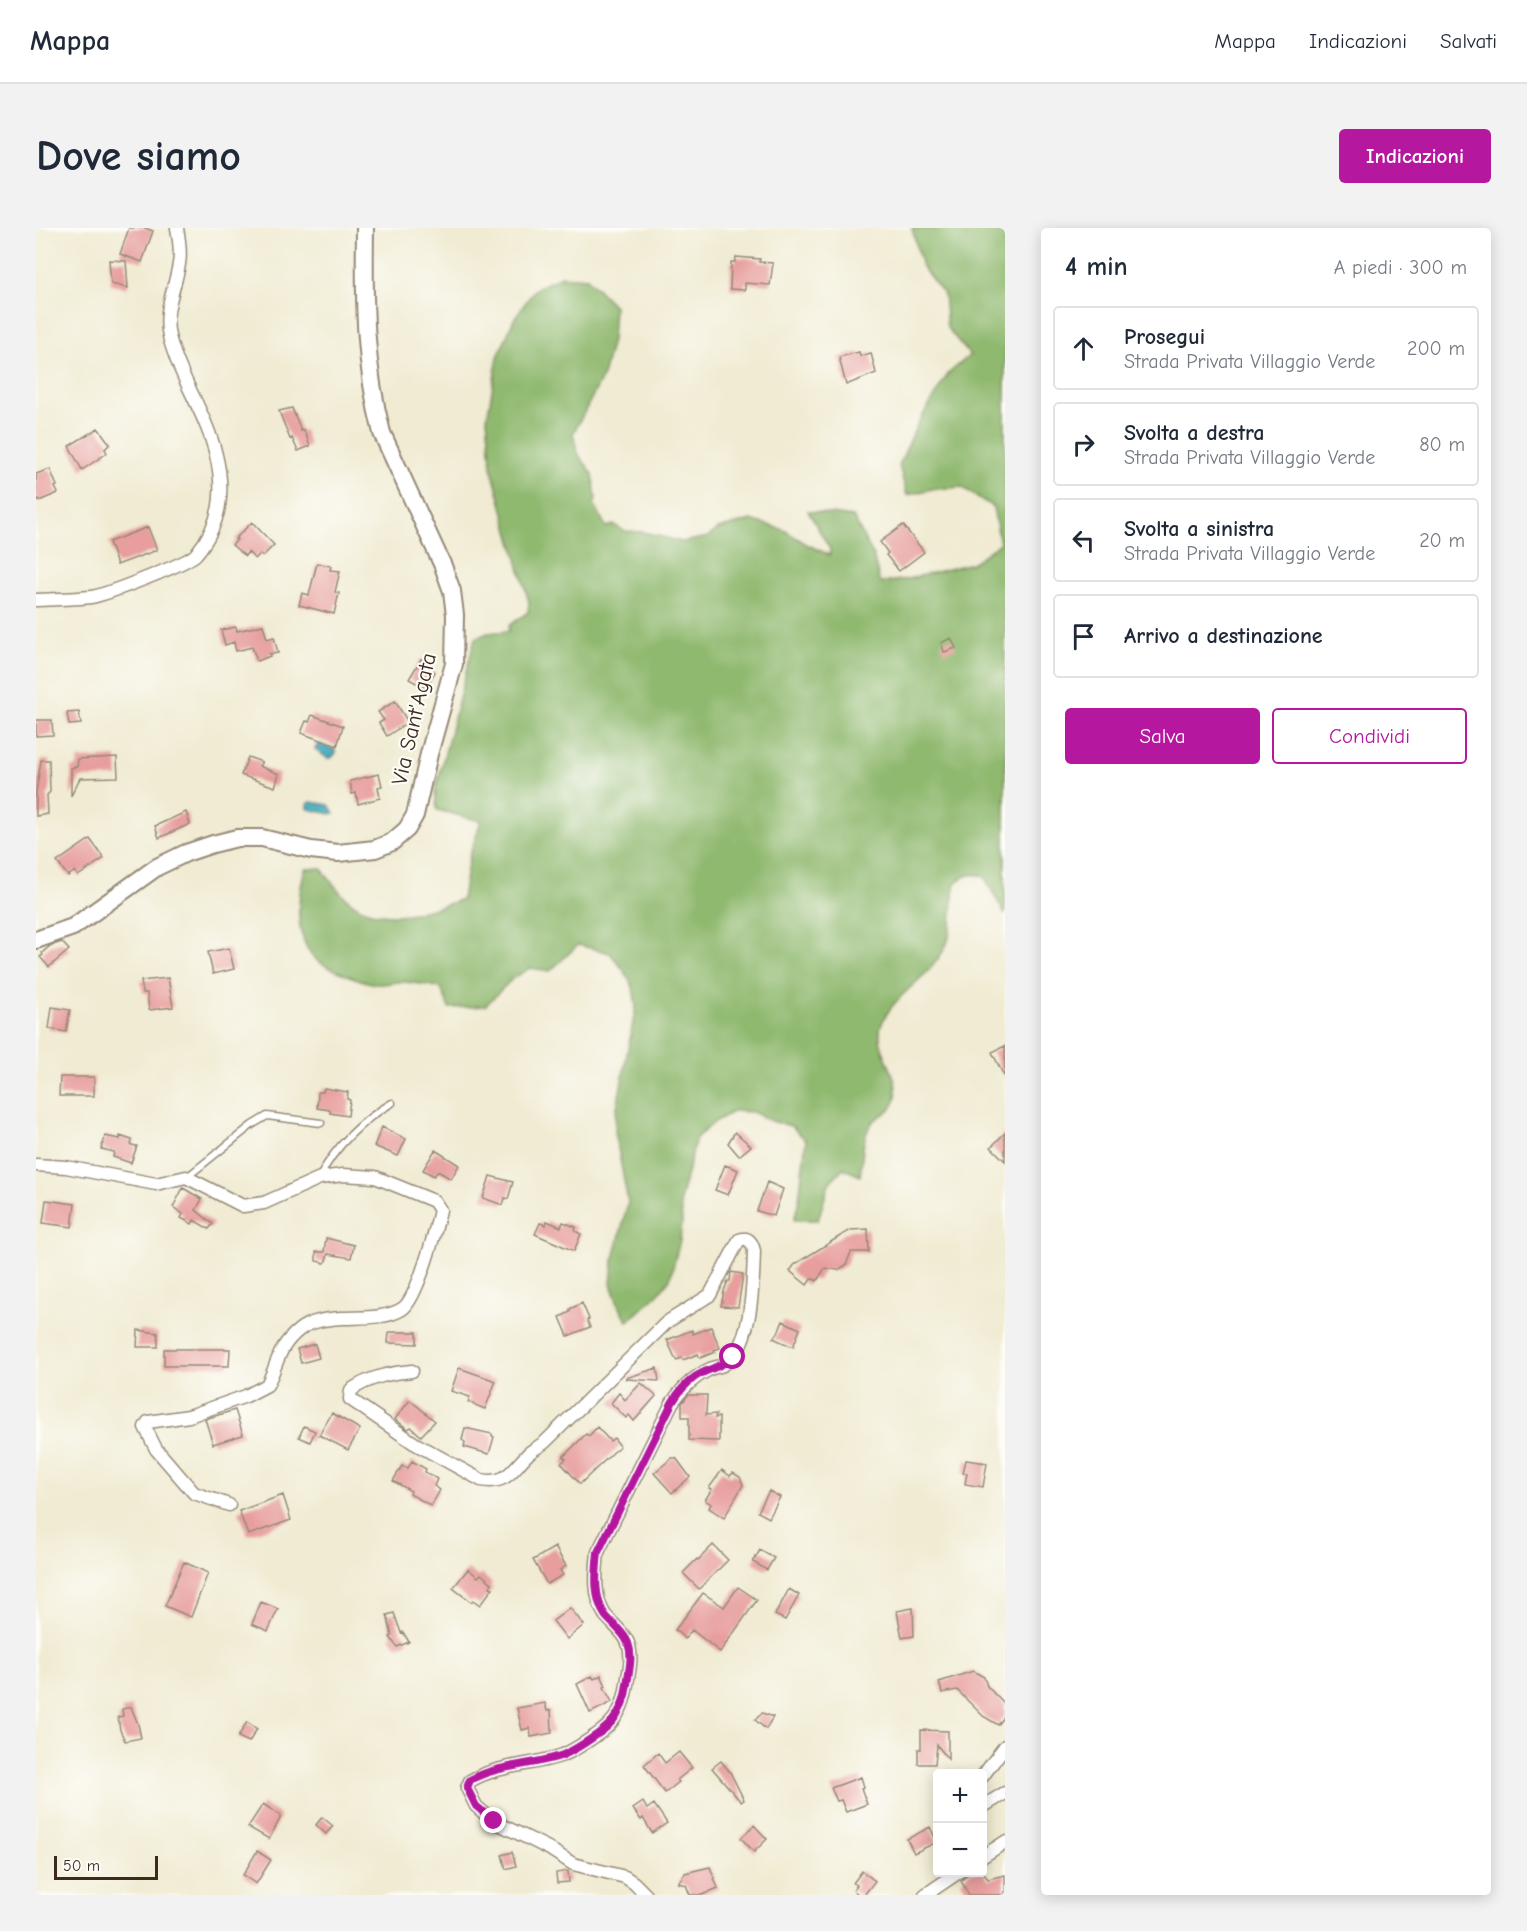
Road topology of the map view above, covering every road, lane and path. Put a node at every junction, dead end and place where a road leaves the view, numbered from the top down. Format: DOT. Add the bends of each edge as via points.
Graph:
graph roads {
  1 [pos="177,228"];
  2 [pos="365,228"];
  3 [pos="36,600"];
  4 [pos="36,940"];
  5 [pos="392,1103"];
  6 [pos="321,1124"];
  7 [pos="36,1164"];
  8 [pos="186,1178"];
  9 [pos="320,1178"];
  10 [pos="412,1371"];
  11 [pos="229,1505"];
  12 [pos="1005,1746"];
  13 [pos="987,1770"];
  14 [pos="1005,1793"];
  15 [pos="987,1805"];
  16 [pos="1005,1842"];
  17 [pos="987,1854"];
  18 [pos="952,1877"];
  19 [pos="646,1895"];
  20 [pos="926,1895"];
  1 -- 3 [label="street" via="180,263 167,327 216,453 222,487 212,529 195,556 177,565 93,596"];
  2 -- 4 [label="street, Via Sant'Agata" via="368,371 382,433 443,566 455,615 454,664 415,815 392,842 375,849 338,853 262,838 237,838 213,844 156,867 73,927"];
  5 -- 9 [label="lane" via="375,1113 340,1146"];
  6 -- 8 [label="lane" via="267,1116"];
  7 -- 8 [label="street" via="156,1184"];
  8 -- 9 [label="street" via="243,1206 264,1203"];
  9 -- 11 [label="street" via="375,1177 434,1201 440,1210 436,1228 406,1307 377,1316 324,1320 301,1328 282,1347 267,1385 189,1416 148,1422 145,1427 156,1449 194,1493"];
  10 -- 19 [label="street" via="385,1373 351,1390 350,1399 414,1443 481,1479 508,1477 667,1322 710,1295 738,1240 748,1239 753,1244 752,1301 739,1348 724,1364 684,1386 672,1403 598,1552 599,1601 630,1649 626,1697 618,1716 578,1748 492,1771 470,1780 467,1788 476,1806 494,1821 573,1864 625,1877"];
  12 -- 13 [label="street"];
  14 -- 15 [label="street"];
  16 -- 17 [label="street"];
  18 -- 20 [label="street"];
}
